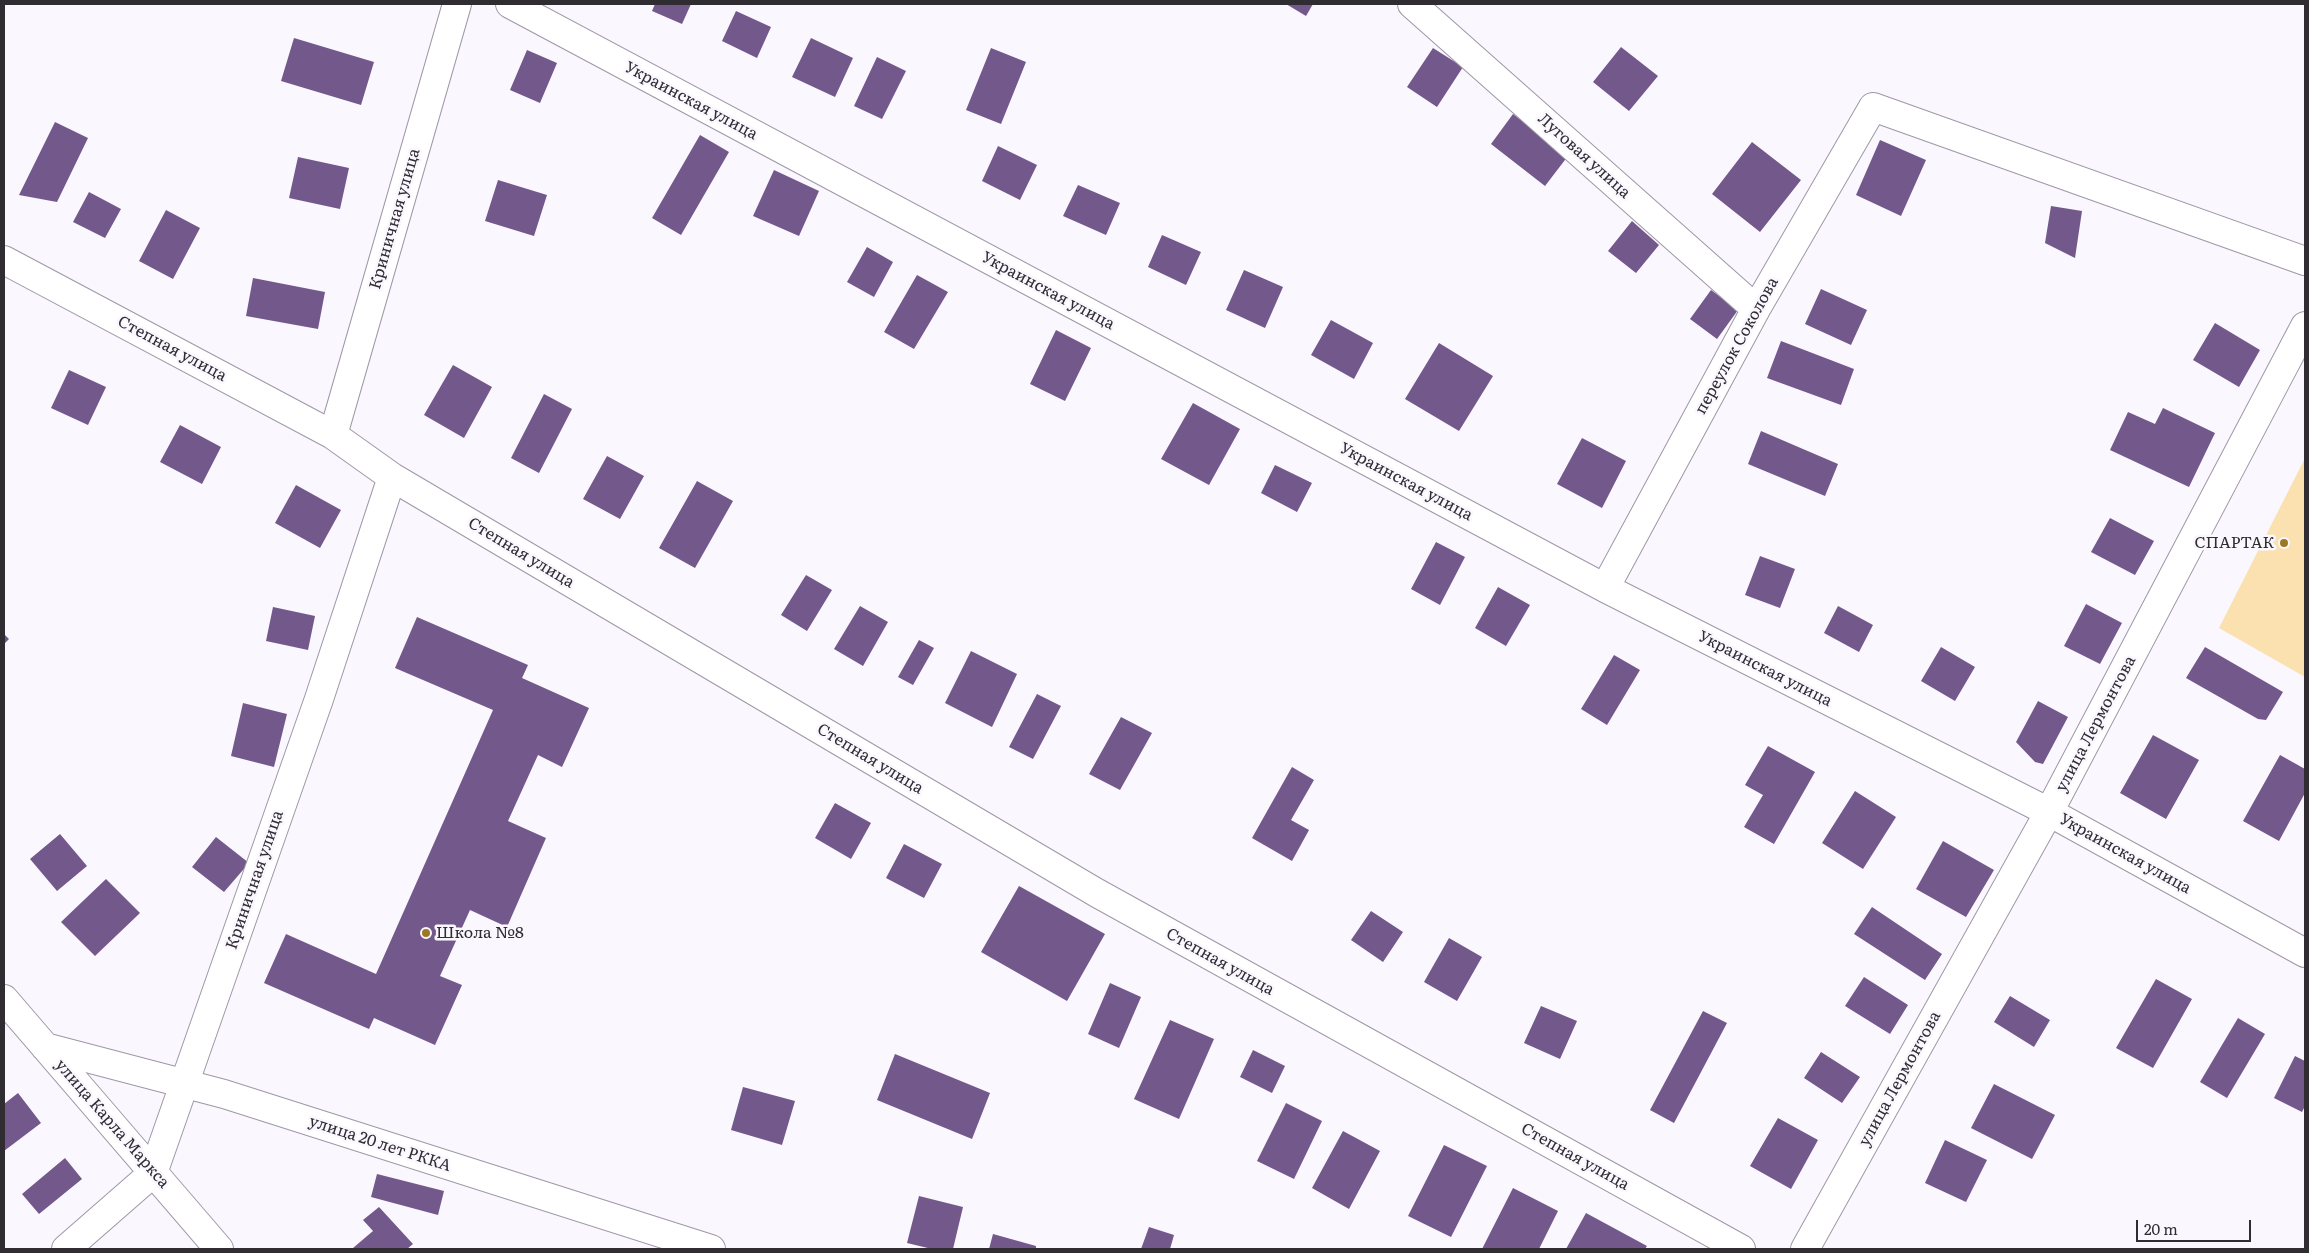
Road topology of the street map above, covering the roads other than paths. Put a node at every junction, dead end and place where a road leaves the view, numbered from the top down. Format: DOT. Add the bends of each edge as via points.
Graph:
graph roads {
  1 [pos="456,4"];
  2 [pos="510,4"];
  3 [pos="1412,4"];
  4 [pos="4,260"];
  5 [pos="2305,261"];
  6 [pos="1756,309"];
  7 [pos="2305,326"];
  8 [pos="333,434"];
  9 [pos="392,477"];
  10 [pos="1605,588"];
  11 [pos="2049,812"];
  12 [pos="2305,953"];
  13 [pos="4,999"];
  14 [pos="45,1047"];
  15 [pos="184,1083"];
  16 [pos="153,1173"];
  17 [pos="66,1249"];
  18 [pos="219,1249"];
  19 [pos="711,1249"];
  20 [pos="1741,1249"];
  21 [pos="1806,1249"];
  1 -- 8 [label="street, Криничная улица"];
  2 -- 10 [label="street, Украинская улица"];
  3 -- 6 [label="street, Луговая улица"];
  4 -- 8 [label="street, Степная улица"];
  5 -- 6 [label="street, переулок Соколова" via="1873,107"];
  6 -- 10 [label="street, переулок Соколова"];
  7 -- 11 [label="street, улица Лермонтова"];
  8 -- 9 [label="street, Степная улица"];
  9 -- 15 [label="street, Криничная улица" via="319,699"];
  9 -- 20 [label="street, Степная улица" via="1097,893"];
  10 -- 11 [label="street, Украинская улица"];
  11 -- 12 [label="street, Украинская улица"];
  11 -- 21 [label="street, улица Лермонтова"];
  13 -- 14 [label="street, улица Карла Маркса"];
  14 -- 15 [label="street, улица 20 лет РККА"];
  14 -- 16 [label="street, улица Карла Маркса"];
  15 -- 16 [label="street, Криничная улица"];
  15 -- 19 [label="street, улица 20 лет РККА"];
  16 -- 17 [label="street, Криничная улица"];
  16 -- 18 [label="street, улица Карла Маркса"];
}
